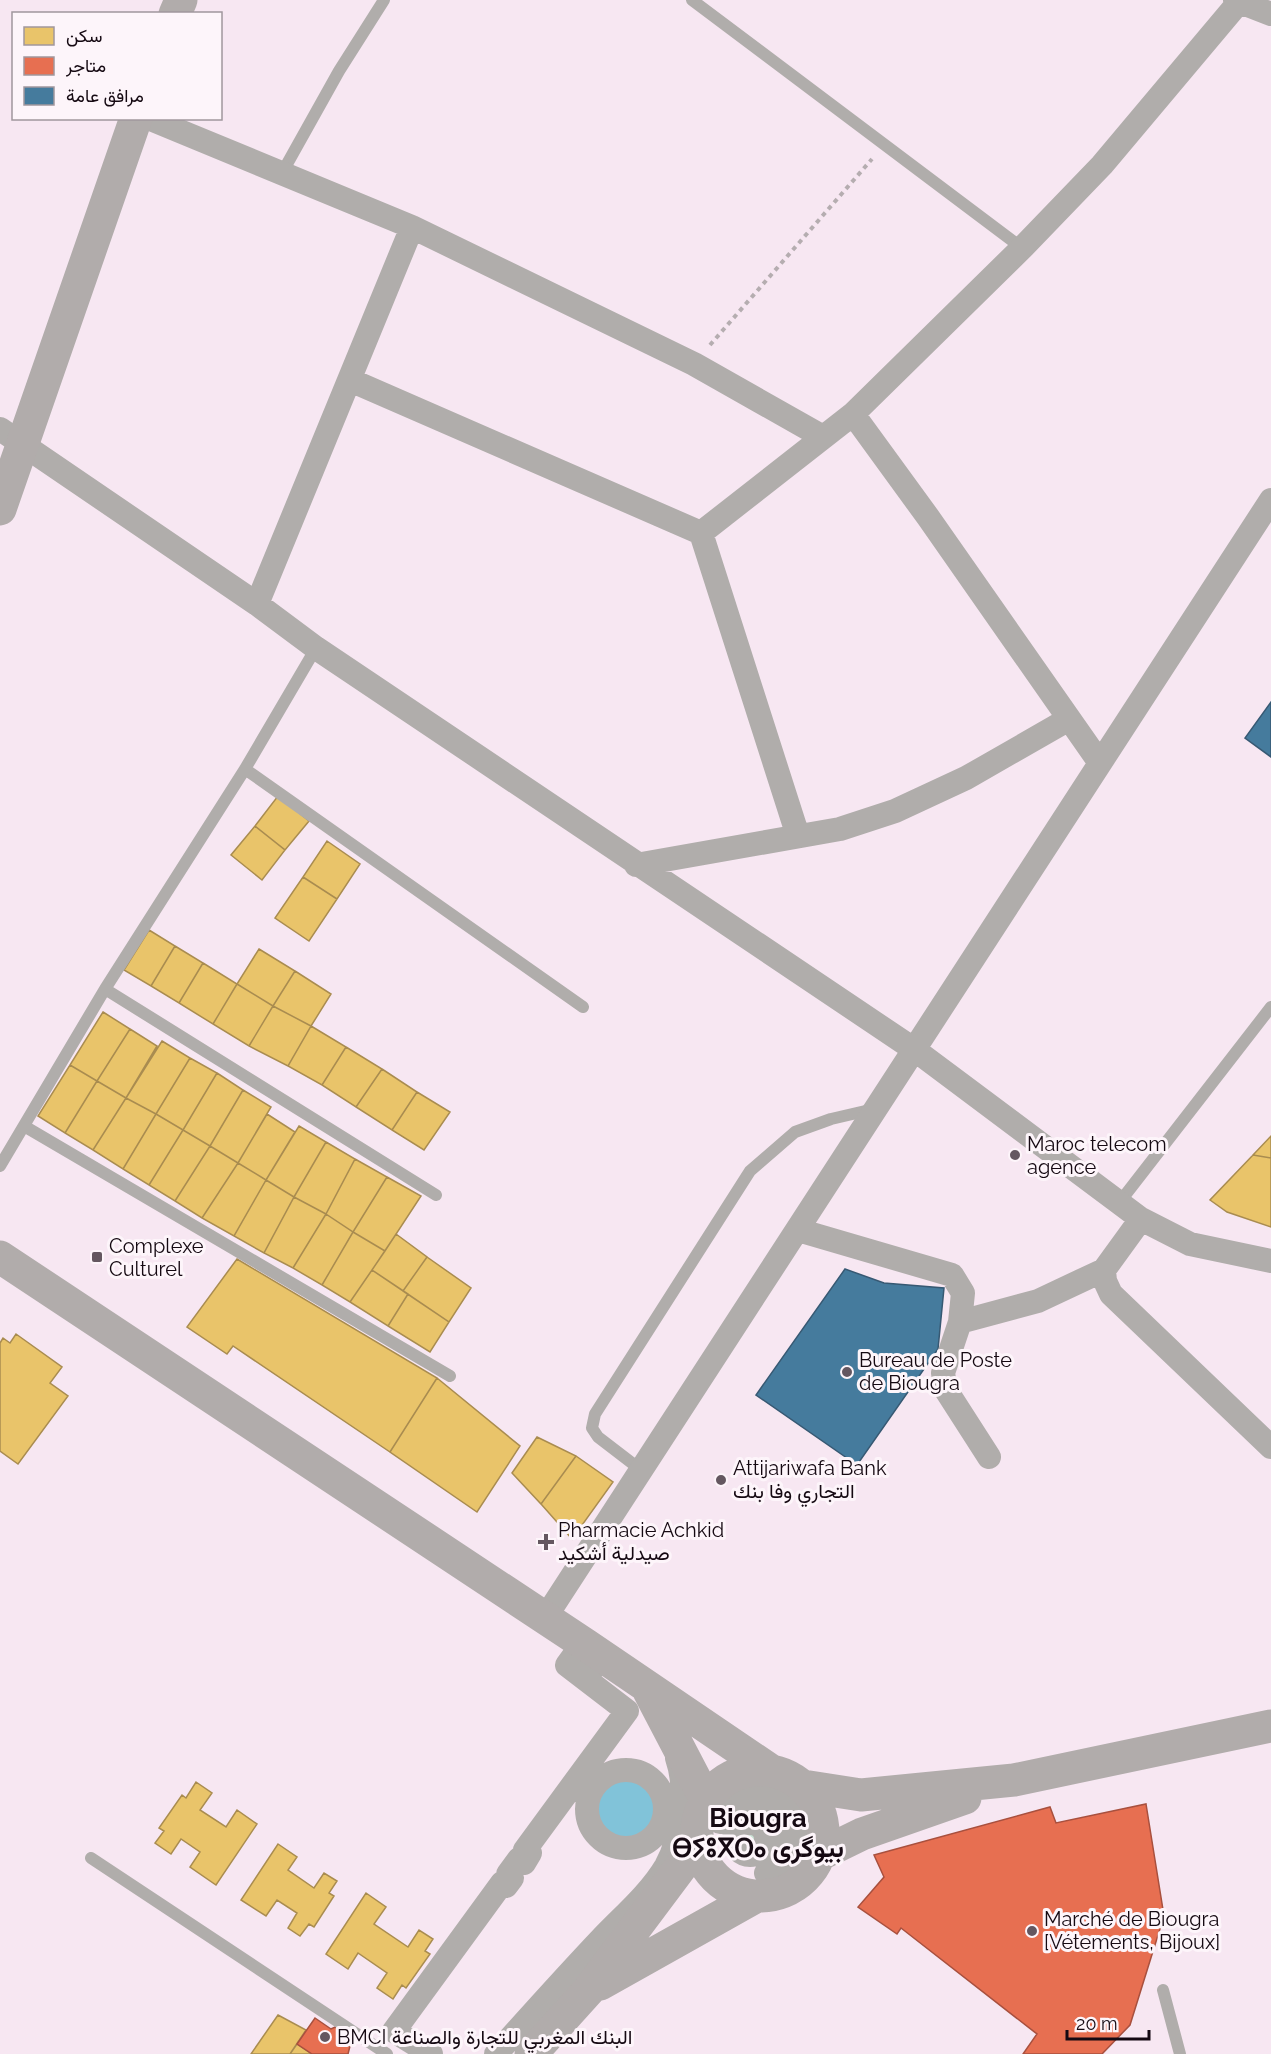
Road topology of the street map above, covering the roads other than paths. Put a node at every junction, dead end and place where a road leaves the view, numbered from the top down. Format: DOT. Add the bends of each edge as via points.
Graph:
graph roads {
  1 [pos="384,0"];
  2 [pos="692,0"];
  3 [pos="1237,1"];
  4 [pos="1271,14"];
  5 [pos="135,120"];
  6 [pos="153,120"];
  7 [pos="282,173"];
  8 [pos="412,227"];
  9 [pos="1022,248"];
  10 [pos="350,380"];
  11 [pos="853,414"];
  12 [pos="11,437"];
  13 [pos="823,437"];
  14 [pos="1271,500"];
  15 [pos="0,509"];
  16 [pos="701,533"];
  17 [pos="257,604"];
  18 [pos="316,648"];
  19 [pos="1069,719"];
  20 [pos="1100,763"];
  21 [pos="245,769"];
  22 [pos="798,836"];
  23 [pos="636,865"];
  24 [pos="105,989"];
  25 [pos="583,1007"];
  26 [pos="1271,1007"];
  27 [pos="915,1050"];
  28 [pos="876,1108"];
  29 [pos="24,1126"];
  30 [pos="0,1166"];
  31 [pos="436,1194"];
  32 [pos="1119,1203"];
  33 [pos="1141,1219"];
  34 [pos="798,1230"];
  35 [pos="0,1257"];
  36 [pos="1271,1262"];
  37 [pos="1104,1270"];
  38 [pos="960,1322"];
  39 [pos="450,1376"];
  40 [pos="1271,1447"];
  41 [pos="989,1457"];
  42 [pos="641,1470"];
  43 [pos="545,1618"];
  44 [pos="646,1686"];
  45 [pos="1271,1726"];
  46 [pos="770,1770"];
  47 [pos="1014,1780"];
  48 [pos="803,1786"];
  49 [pos="706,1800"];
  50 [pos="766,1819"];
  51 [pos="698,1844"];
  52 [pos="819,1855"];
  53 [pos="92,1858"];
  54 [pos="757,1896"];
  55 [pos="1163,1990"];
  56 [pos="588,1991"];
  57 [pos="542,2050"];
  58 [pos="387,2054"];
  59 [pos="430,2054"];
  60 [pos="496,2054"];
  61 [pos="1180,2054"];
  1 -- 7 [label="lane" via="339,70"];
  2 -- 9 [label="lane"];
  3 -- 4 [label="street"];
  3 -- 9 [label="street" via="1102,165"];
  5 -- 12 [label="main road"];
  6 -- 7 [label="street"];
  7 -- 8 [label="street"];
  8 -- 10 [label="street"];
  8 -- 13 [label="street" via="694,364"];
  9 -- 11 [label="street"];
  10 -- 16 [label="street"];
  10 -- 17 [label="street"];
  11 -- 13 [label="street"];
  11 -- 19 [label="street"];
  12 -- 15 [label="main road"];
  12 -- 17 [label="street"];
  13 -- 16 [label="street"];
  14 -- 20 [label="street"];
  16 -- 22 [label="street"];
  17 -- 18 [label="street"];
  18 -- 21 [label="lane"];
  18 -- 23 [label="street"];
  19 -- 20 [label="street"];
  19 -- 22 [label="street" via="966,778 895,811 840,829"];
  20 -- 27 [label="street"];
  21 -- 24 [label="lane"];
  21 -- 25 [label="lane"];
  22 -- 23 [label="street"];
  23 -- 27 [label="street"];
  24 -- 29 [label="lane"];
  24 -- 31 [label="lane"];
  26 -- 32 [label="lane"];
  27 -- 28 [label="street"];
  27 -- 32 [label="street"];
  28 -- 34 [label="street"];
  28 -- 42 [label="lane" via="795,1132 750,1171 595,1414 592,1428 598,1437"];
  29 -- 30 [label="lane"];
  29 -- 39 [label="lane"];
  32 -- 33 [label="street"];
  33 -- 36 [label="street" via="1190,1244"];
  33 -- 37 [label="street"];
  34 -- 38 [label="street" via="952,1275 963,1293"];
  34 -- 42 [label="street"];
  35 -- 43 [label="main road"];
  37 -- 38 [label="street" via="1038,1301"];
  37 -- 40 [label="street" via="1111,1294"];
  38 -- 41 [label="street" via="943,1373 946,1390"];
  42 -- 43 [label="street"];
  43 -- 44 [label="main road"];
  44 -- 46 [label="main road"];
  44 -- 49 [label="main road"];
  45 -- 47 [label="main road"];
  46 -- 48 [label="main road"];
  46 -- 49 [label="main road" via="734,1775"];
  47 -- 48 [label="main road" via="861,1795"];
  47 -- 52 [label="main road" via="862,1834"];
  48 -- 52 [label="main road" via="815,1800 822,1818 824,1837"];
  49 -- 51 [label="main road" via="697,1829"];
  50 -- 50 [label="street" via="781,1821 786,1844 776,1865 766,1872 788,1861 800,1839 796,1814 789,1803 766,1791 752,1791 728,1805 720,1822 733,1810 750,1804 762,1806"];
  51 -- 54 [label="main road" via="702,1858 718,1881"];
  51 -- 56 [label="main road"];
  52 -- 54 [label="main road" via="814,1867 795,1886"];
  53 -- 58 [label="lane"];
  54 -- 56 [label="main road"];
  55 -- 61 [label="lane"];
  56 -- 57 [label="main road"];
  59 -- 60 [label="street" via="394,2031 502,1883 506,1886 512,1878 508,1874 519,1859 524,1863 530,1853 525,1850 627,1711 567,1665 578,1650 635,1693 667,1735 680,1767 678,1827 666,1866 653,1883"];
}
